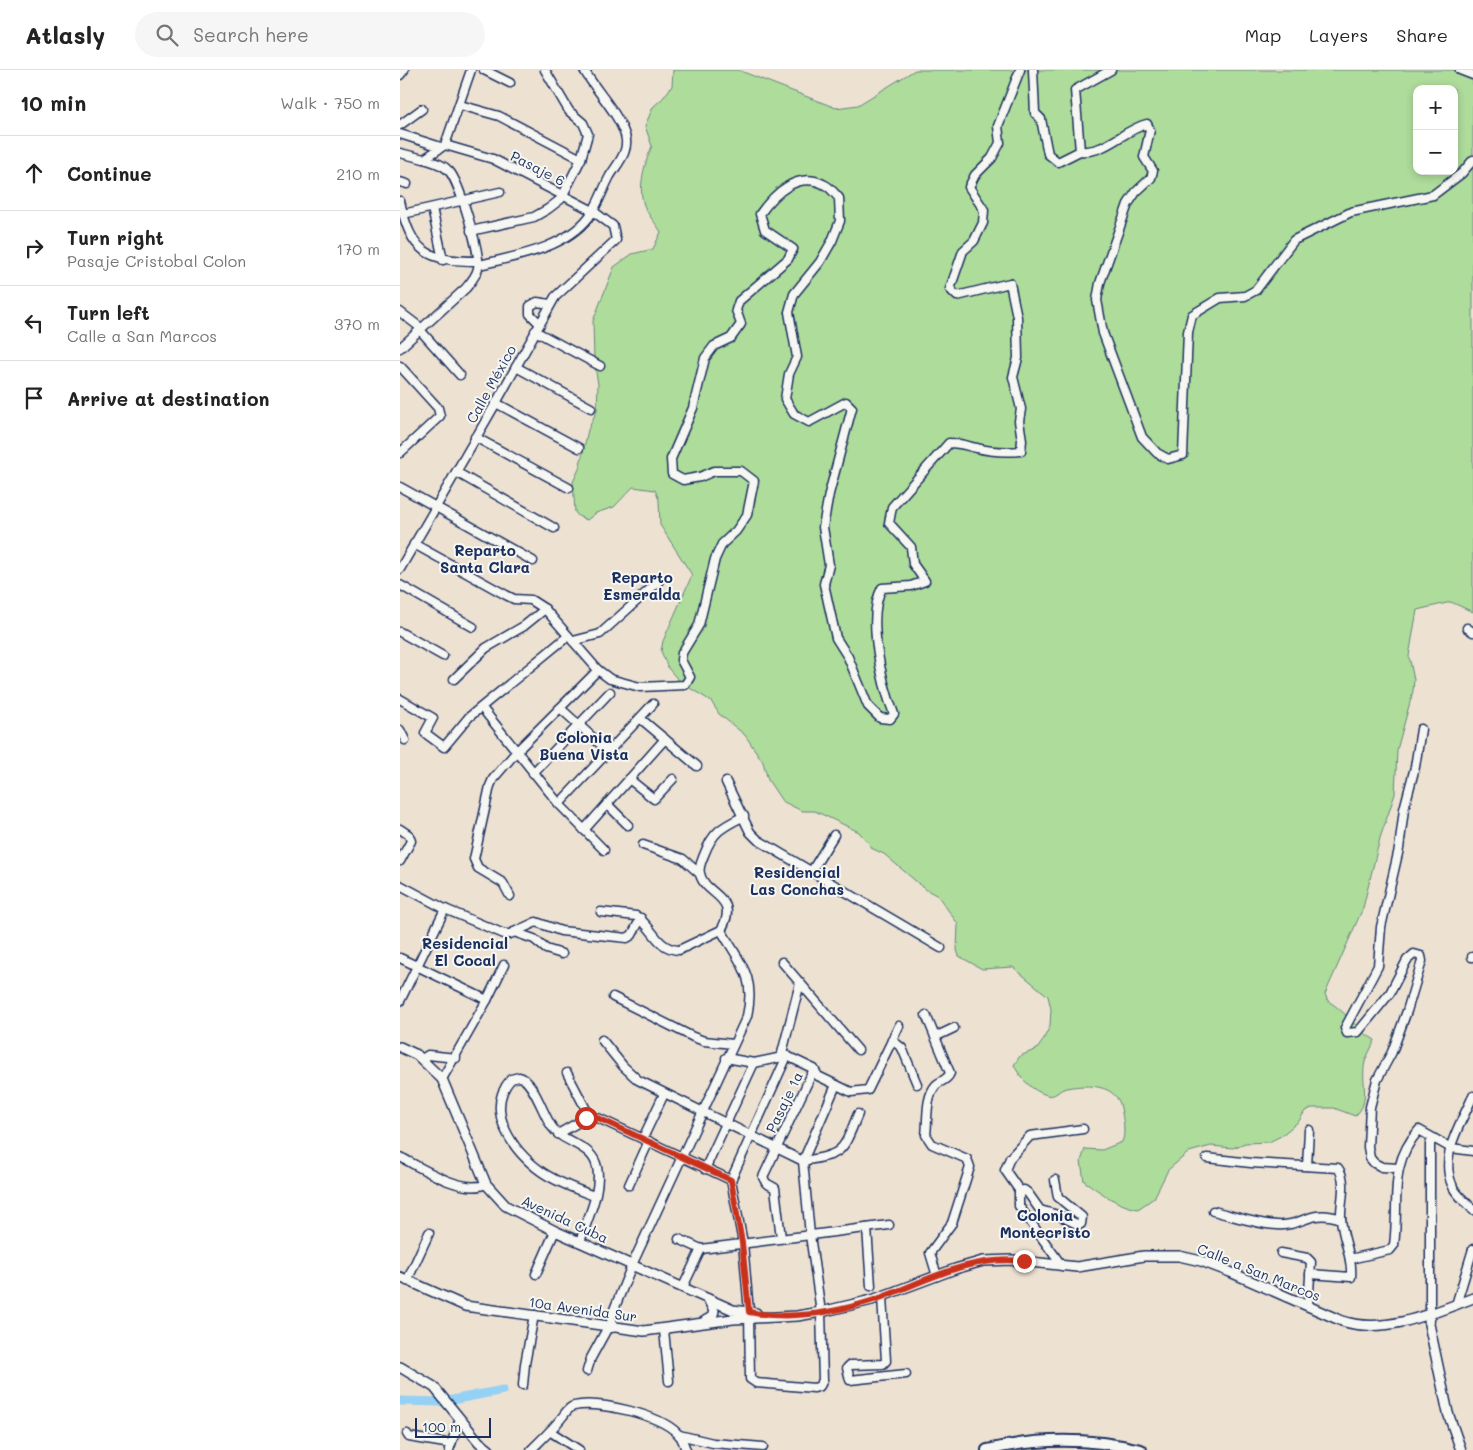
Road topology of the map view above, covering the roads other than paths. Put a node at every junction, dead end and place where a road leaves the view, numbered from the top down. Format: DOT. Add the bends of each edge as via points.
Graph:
graph roads {
  1 [pos="404,70"];
  2 [pos="471,70"];
  3 [pos="484,70"];
  4 [pos="545,70"];
  5 [pos="584,70"];
  6 [pos="1020,70"];
  7 [pos="1033,70"];
  8 [pos="1111,70"];
  9 [pos="1460,70"];
  10 [pos="400,75"];
  11 [pos="1473,75"];
  12 [pos="510,83"];
  13 [pos="460,105"];
  14 [pos="422,109"];
  15 [pos="400,125"];
  16 [pos="400,134"];
  17 [pos="443,146"];
  18 [pos="1080,151"];
  19 [pos="400,153"];
  20 [pos="424,159"];
  21 [pos="581,159"];
  22 [pos="1473,160"];
  23 [pos="500,192"];
  24 [pos="563,195"];
  25 [pos="463,200"];
  26 [pos="400,201"];
  27 [pos="432,208"];
  28 [pos="593,211"];
  29 [pos="403,214"];
  30 [pos="613,226"];
  31 [pos="471,231"];
  32 [pos="443,260"];
  33 [pos="478,263"];
  34 [pos="550,304"];
  35 [pos="400,312"];
  36 [pos="537,327"];
  37 [pos="421,329"];
  38 [pos="400,348"];
  39 [pos="400,366"];
  40 [pos="600,366"];
  41 [pos="516,367"];
  42 [pos="460,375"];
  43 [pos="496,403"];
  44 [pos="591,408"];
  45 [pos="475,437"];
  46 [pos="579,448"];
  47 [pos="400,453"];
  48 [pos="456,472"];
  49 [pos="400,487"];
  50 [pos="568,488"];
  51 [pos="436,507"];
  52 [pos="554,528"];
  53 [pos="414,544"];
  54 [pos="533,561"];
  55 [pos="400,569"];
  56 [pos="659,581"];
  57 [pos="400,586"];
  58 [pos="545,609"];
  59 [pos="473,627"];
  60 [pos="400,632"];
  61 [pos="570,638"];
  62 [pos="443,656"];
  63 [pos="598,670"];
  64 [pos="454,680"];
  65 [pos="610,692"];
  66 [pos="400,699"];
  67 [pos="653,704"];
  68 [pos="482,708"];
  69 [pos="560,708"];
  70 [pos="641,719"];
  71 [pos="578,726"];
  72 [pos="1421,729"];
  73 [pos="400,730"];
  74 [pos="405,740"];
  75 [pos="666,740"];
  76 [pos="517,751"];
  77 [pos="609,752"];
  78 [pos="697,766"];
  79 [pos="533,773"];
  80 [pos="673,779"];
  81 [pos="629,780"];
  82 [pos="726,782"];
  83 [pos="559,804"];
  84 [pos="607,804"];
  85 [pos="744,816"];
  86 [pos="628,825"];
  87 [pos="400,829"];
  88 [pos="584,830"];
  89 [pos="834,835"];
  90 [pos="643,844"];
  91 [pos="604,850"];
  92 [pos="400,861"];
  93 [pos="811,872"];
  94 [pos="700,874"];
  95 [pos="400,886"];
  96 [pos="510,896"];
  97 [pos="445,909"];
  98 [pos="601,912"];
  99 [pos="641,918"];
  100 [pos="721,930"];
  101 [pos="514,932"];
  102 [pos="940,948"];
  103 [pos="562,954"];
  104 [pos="400,958"];
  105 [pos="782,962"];
  106 [pos="504,965"];
  107 [pos="417,966"];
  108 [pos="800,983"];
  109 [pos="613,996"];
  110 [pos="488,1000"];
  111 [pos="400,1001"];
  112 [pos="926,1016"];
  113 [pos="899,1026"];
  114 [pos="954,1028"];
  115 [pos="935,1037"];
  116 [pos="602,1040"];
  117 [pos="892,1040"];
  118 [pos="733,1044"];
  119 [pos="400,1047"];
  120 [pos="858,1050"];
  121 [pos="784,1057"];
  122 [pos="456,1058"];
  123 [pos="726,1058"];
  124 [pos="422,1059"];
  125 [pos="754,1062"];
  126 [pos="814,1068"];
  127 [pos="568,1073"];
  128 [pos="442,1079"];
  129 [pos="916,1084"];
  130 [pos="836,1085"];
  131 [pos="664,1094"];
  132 [pos="1473,1096"];
  133 [pos="702,1113"];
  134 [pos="858,1114"];
  135 [pos="590,1117"];
  136 [pos="726,1124"];
  137 [pos="1082,1129"];
  138 [pos="1309,1130"];
  139 [pos="558,1134"];
  140 [pos="752,1136"];
  141 [pos="1433,1138"];
  142 [pos="646,1140"];
  143 [pos="776,1147"];
  144 [pos="1451,1148"];
  145 [pos="1473,1151"];
  146 [pos="400,1157"];
  147 [pos="681,1158"];
  148 [pos="1207,1158"];
  149 [pos="803,1161"];
  150 [pos="1307,1166"];
  151 [pos="1398,1168"];
  152 [pos="705,1169"];
  153 [pos="731,1180"];
  154 [pos="1055,1180"];
  155 [pos="486,1184"];
  156 [pos="629,1185"];
  157 [pos="1019,1191"];
  158 [pos="594,1196"];
  159 [pos="1473,1210"];
  160 [pos="1213,1211"];
  161 [pos="1341,1219"];
  162 [pos="889,1225"];
  163 [pos="867,1228"];
  164 [pos="555,1231"];
  165 [pos="429,1233"];
  166 [pos="810,1235"];
  167 [pos="781,1238"];
  168 [pos="679,1239"];
  169 [pos="580,1242"];
  170 [pos="742,1243"];
  171 [pos="701,1249"];
  172 [pos="1473,1250"];
  173 [pos="1281,1253"];
  174 [pos="1350,1259"];
  175 [pos="632,1265"];
  176 [pos="1062,1266"];
  177 [pos="536,1274"];
  178 [pos="1310,1274"];
  179 [pos="937,1276"];
  180 [pos="404,1279"];
  181 [pos="871,1286"];
  182 [pos="683,1287"];
  183 [pos="882,1297"];
  184 [pos="1473,1298"];
  185 [pos="708,1299"];
  186 [pos="1456,1305"];
  187 [pos="1308,1306"];
  188 [pos="821,1312"];
  189 [pos="1430,1314"];
  190 [pos="534,1315"];
  191 [pos="749,1315"];
  192 [pos="768,1316"];
  193 [pos="702,1323"];
  194 [pos="610,1328"];
  195 [pos="664,1330"];
  196 [pos="400,1369"];
  197 [pos="587,1370"];
  198 [pos="906,1374"];
  199 [pos="669,1381"];
  200 [pos="523,1385"];
  201 [pos="460,1420"];
  202 [pos="551,1432"];
  203 [pos="407,1434"];
  204 [pos="679,1435"];
  205 [pos="450,1447"];
  206 [pos="726,1447"];
  207 [pos="763,1447"];
  208 [pos="485,1449"];
  209 [pos="530,1450"];
  210 [pos="578,1450"];
  211 [pos="686,1450"];
  212 [pos="987,1450"];
  213 [pos="1141,1450"];
  214 [pos="1461,1450"];
  1 -- 10 [label="street"];
  2 -- 13 [label="street"];
  3 -- 12 [label="street"];
  4 -- 21 [label="street" via="569,111 583,122 588,134"];
  5 -- 28 [label="street" via="625,135 626,147 625,155"];
  6 -- 63 [label="street" via="998,126 1000,143 988,162 974,175 969,187 984,210 984,223 974,242 963,251 950,289 957,296 1010,284 1017,317 1018,358 1013,377 1021,409 1021,451 978,449 962,443 949,443 892,507 889,523 911,547 913,564 925,581 912,586 882,588 877,598 874,619 882,680 894,714 890,719 880,718 868,706 848,657 836,638 824,584 829,565 823,527 852,408 846,402 809,422 794,414 785,399 788,374 797,357 789,312 794,294 820,262 840,222 839,198 824,184 801,180 784,188 760,214 765,230 793,249 788,260 739,301 736,310 741,324 731,338 714,346 705,358 694,408 672,458 672,474 683,480 714,471 741,471 754,481 747,515 722,544 715,559 700,625 682,653 680,660 690,677 685,685 640,687 610,679"];
  7 -- 18 [label="street" via="1035,113 1041,120 1048,154 1058,162"];
  8 -- 18 [label="street" via="1075,90"];
  9 -- 11 [label="street"];
  13 -- 17 [label="street"];
  13 -- 21 [label="street" via="499,116"];
  14 -- 15 [label="street"];
  16 -- 17 [label="street, Pasaje 6"];
  17 -- 20 [label="street"];
  17 -- 24 [label="street, Pasaje 6" via="493,159"];
  18 -- 22 [label="street" via="1100,150 1137,127 1147,124 1150,130 1144,157 1153,171 1151,178 1128,204 1100,282 1097,300 1105,339 1142,437 1157,453 1168,459 1183,455 1188,332 1192,315 1220,298 1245,296 1256,290 1294,240 1351,212 1433,195 1462,173"];
  19 -- 20 [label="street"];
  20 -- 25 [label="street" via="444,166 451,173"];
  21 -- 24 [label="street"];
  23 -- 25 [label="street"];
  24 -- 28 [label="street, Pasaje 6"];
  24 -- 31 [label="street" via="561,200 534,217"];
  25 -- 27 [label="street"];
  25 -- 31 [label="street"];
  26 -- 29 [label="street"];
  27 -- 29 [label="street"];
  27 -- 32 [label="street"];
  28 -- 30 [label="street, Pasaje 6"];
  28 -- 33 [label="street" via="575,229 544,250"];
  29 -- 32 [label="street" via="416,244"];
  30 -- 34 [label="street, Calle México" via="616,240"];
  31 -- 33 [label="street"];
  32 -- 33 [label="street"];
  33 -- 37 [label="street" via="466,288"];
  34 -- 36 [label="street, Calle México"];
  34 -- 36 [label="street" via="537,302 530,306 530,314"];
  35 -- 37 [label="street"];
  36 -- 40 [label="street"];
  36 -- 41 [label="street, Calle México"];
  37 -- 38 [label="street"];
  37 -- 42 [label="street"];
  39 -- 47 [label="street" via="438,408 440,416"];
  41 -- 43 [label="street, Calle México"];
  41 -- 44 [label="street"];
  43 -- 45 [label="street, Calle México"];
  43 -- 46 [label="street"];
  45 -- 48 [label="street, Calle México"];
  45 -- 50 [label="street"];
  48 -- 51 [label="street, Calle México"];
  48 -- 52 [label="street"];
  49 -- 51 [label="street"];
  51 -- 53 [label="street, Calle México"];
  51 -- 54 [label="street"];
  53 -- 55 [label="street, Calle México"];
  53 -- 58 [label="street" via="514,599 531,600"];
  56 -- 61 [label="street" via="600,634"];
  57 -- 59 [label="street"];
  58 -- 61 [label="street"];
  58 -- 64 [label="street" via="524,626 486,648"];
  60 -- 62 [label="street"];
  61 -- 63 [label="street"];
  61 -- 68 [label="street"];
  63 -- 69 [label="street"];
  65 -- 71 [label="street"];
  66 -- 68 [label="street" via="433,718 425,733 444,747 469,717"];
  67 -- 70 [label="street"];
  68 -- 76 [label="street"];
  69 -- 71 [label="street"];
  69 -- 76 [label="street"];
  70 -- 75 [label="street"];
  70 -- 77 [label="street"];
  71 -- 77 [label="street"];
  71 -- 79 [label="street"];
  72 -- 151 [label="street" via="1381,928 1378,966 1344,1028 1347,1034 1358,1032 1390,994 1407,960 1414,954 1421,956 1408,1012 1377,1080 1370,1107 1370,1158 1382,1167"];
  73 -- 74 [label="street"];
  75 -- 78 [label="street"];
  75 -- 81 [label="street"];
  76 -- 79 [label="street"];
  76 -- 96 [label="street" via="493,779 474,859 478,868 503,883"];
  77 -- 83 [label="street"];
  79 -- 83 [label="street"];
  80 -- 81 [label="street" via="654,799"];
  81 -- 84 [label="street"];
  82 -- 85 [label="street"];
  83 -- 88 [label="street"];
  84 -- 86 [label="street"];
  84 -- 88 [label="street"];
  85 -- 93 [label="street" via="750,832 758,840"];
  85 -- 94 [label="street" via="712,836"];
  87 -- 92 [label="street" via="411,838"];
  88 -- 91 [label="street"];
  89 -- 93 [label="street"];
  90 -- 94 [label="street" via="683,859"];
  93 -- 102 [label="street"];
  94 -- 100 [label="street" via="726,906"];
  95 -- 97 [label="street"];
  97 -- 101 [label="street" via="504,934"];
  97 -- 107 [label="street"];
  98 -- 99 [label="street"];
  99 -- 100 [label="street" via="660,943 673,950"];
  99 -- 101 [label="street" via="627,938 561,931 536,922"];
  100 -- 118 [label="street" via="748,976 751,988 747,1016"];
  101 -- 103 [label="street"];
  104 -- 107 [label="street"];
  105 -- 108 [label="street"];
  106 -- 110 [label="street"];
  107 -- 110 [label="street"];
  107 -- 111 [label="street"];
  108 -- 120 [label="street"];
  108 -- 121 [label="street"];
  109 -- 118 [label="street" via="693,1037"];
  110 -- 122 [label="street"];
  112 -- 115 [label="street"];
  113 -- 117 [label="street"];
  114 -- 115 [label="street"];
  115 -- 179 [label="street" via="950,1073 947,1079 935,1086 930,1097 926,1135 932,1144 967,1159 970,1167 952,1224 930,1253"];
  116 -- 131 [label="street" via="630,1073"];
  117 -- 129 [label="street" via="902,1048"];
  117 -- 130 [label="street" via="868,1090 851,1092"];
  118 -- 123 [label="street"];
  119 -- 124 [label="main road, Avenida Cuba"];
  121 -- 125 [label="street"];
  121 -- 126 [label="street"];
  121 -- 140 [label="street"];
  122 -- 124 [label="street" via="428,1055"];
  122 -- 128 [label="street"];
  123 -- 125 [label="street"];
  123 -- 133 [label="street"];
  124 -- 128 [label="main road, Avenida Cuba"];
  125 -- 136 [label="street"];
  126 -- 130 [label="street" via="818,1076"];
  126 -- 143 [label="street, Pasaje 1a"];
  127 -- 135 [label="street"];
  128 -- 155 [label="main road, Avenida Cuba"];
  130 -- 149 [label="street"];
  131 -- 133 [label="street"];
  131 -- 142 [label="street"];
  132 -- 144 [label="street"];
  133 -- 136 [label="street"];
  133 -- 147 [label="street"];
  134 -- 149 [label="street" via="842,1150 834,1155"];
  135 -- 139 [label="street"];
  135 -- 142 [label="street"];
  136 -- 140 [label="street"];
  136 -- 152 [label="street"];
  137 -- 157 [label="street" via="1030,1136 1006,1164 1007,1174"];
  138 -- 150 [label="street"];
  139 -- 158 [label="street" via="594,1158 597,1170"];
  139 -- 158 [label="street" via="528,1082 519,1077 511,1079 498,1108 513,1142 541,1172 557,1182"];
  140 -- 143 [label="street"];
  140 -- 153 [label="street"];
  141 -- 144 [label="street"];
  141 -- 151 [label="street" via="1419,1130 1402,1153"];
  141 -- 189 [label="street" via="1430,1144"];
  142 -- 147 [label="street"];
  142 -- 156 [label="street"];
  143 -- 149 [label="street"];
  143 -- 167 [label="street, Pasaje 1a" via="763,1177 775,1188"];
  144 -- 145 [label="street"];
  144 -- 159 [label="street" via="1447,1167 1453,1186"];
  146 -- 155 [label="street" via="464,1187"];
  147 -- 152 [label="street"];
  147 -- 175 [label="street"];
  148 -- 150 [label="street"];
  149 -- 166 [label="street"];
  150 -- 161 [label="street" via="1338,1168 1341,1173"];
  151 -- 174 [label="street" via="1394,1245 1390,1250"];
  152 -- 153 [label="street"];
  153 -- 170 [label="street"];
  154 -- 157 [label="street" via="1058,1197 1082,1217 1081,1224 1040,1210 1028,1193"];
  155 -- 164 [label="main road, Avenida Cuba" via="514,1211"];
  157 -- 176 [label="street" via="1019,1206"];
  158 -- 169 [label="street"];
  160 -- 161 [label="street" via="1278,1226 1314,1215"];
  161 -- 174 [label="street"];
  162 -- 163 [label="street"];
  163 -- 166 [label="street"];
  163 -- 181 [label="street"];
  164 -- 169 [label="main road, Avenida Cuba"];
  164 -- 177 [label="street"];
  165 -- 180 [label="street"];
  166 -- 167 [label="street"];
  166 -- 188 [label="street"];
  167 -- 170 [label="street"];
  168 -- 171 [label="street"];
  169 -- 175 [label="main road, Avenida Cuba"];
  170 -- 171 [label="street"];
  170 -- 191 [label="street"];
  171 -- 182 [label="street"];
  172 -- 186 [label="street"];
  173 -- 178 [label="street" via="1310,1259"];
  174 -- 178 [label="street" via="1350,1278"];
  175 -- 182 [label="main road, Avenida Cuba"];
  175 -- 194 [label="street" via="610,1317"];
  176 -- 179 [label="main road, Calle a San Marcos" via="1012,1260 983,1261"];
  176 -- 187 [label="main road, Calle a San Marcos" via="1078,1267 1144,1256 1179,1256 1230,1272"];
  178 -- 187 [label="street"];
  179 -- 183 [label="main road, Calle a San Marcos"];
  180 -- 190 [label="main road, 10a Avenida Sur" via="465,1306"];
  182 -- 185 [label="main road, Avenida Cuba"];
  183 -- 188 [label="main road, Calle a San Marcos"];
  183 -- 198 [label="street" via="886,1361 883,1364 850,1365 848,1377 850,1380"];
  184 -- 186 [label="main road, Calle a San Marcos"];
  185 -- 191 [label="main road, Avenida Cuba"];
  185 -- 193 [label="main road" via="714,1311 712,1317"];
  186 -- 189 [label="main road, Calle a San Marcos"];
  187 -- 189 [label="main road, Calle a San Marcos" via="1342,1321 1363,1325"];
  188 -- 191 [label="street" via="823,1380 814,1388 750,1380"];
  188 -- 192 [label="main road, Calle a San Marcos"];
  189 -- 214 [label="main road" via="1448,1413"];
  190 -- 194 [label="main road, 10a Avenida Sur"];
  190 -- 200 [label="street"];
  191 -- 192 [label="main road, Avenida Cuba"];
  191 -- 193 [label="main road, 10a Avenida Sur"];
  193 -- 195 [label="main road, 10a Avenida Sur"];
  194 -- 195 [label="main road, 10a Avenida Sur"];
  194 -- 197 [label="street"];
  195 -- 199 [label="street"];
  196 -- 201 [label="main road" via="434,1387"];
  201 -- 205 [label="street"];
  201 -- 208 [label="main road"];
  202 -- 204 [label="street" via="569,1409 587,1405 639,1413"];
  202 -- 209 [label="street"];
  202 -- 210 [label="street"];
  203 -- 205 [label="street"];
  204 -- 206 [label="street"];
  204 -- 211 [label="street"];
  206 -- 207 [label="street"];
  212 -- 213 [label="highway" via="1016,1444 1067,1441"];
}
